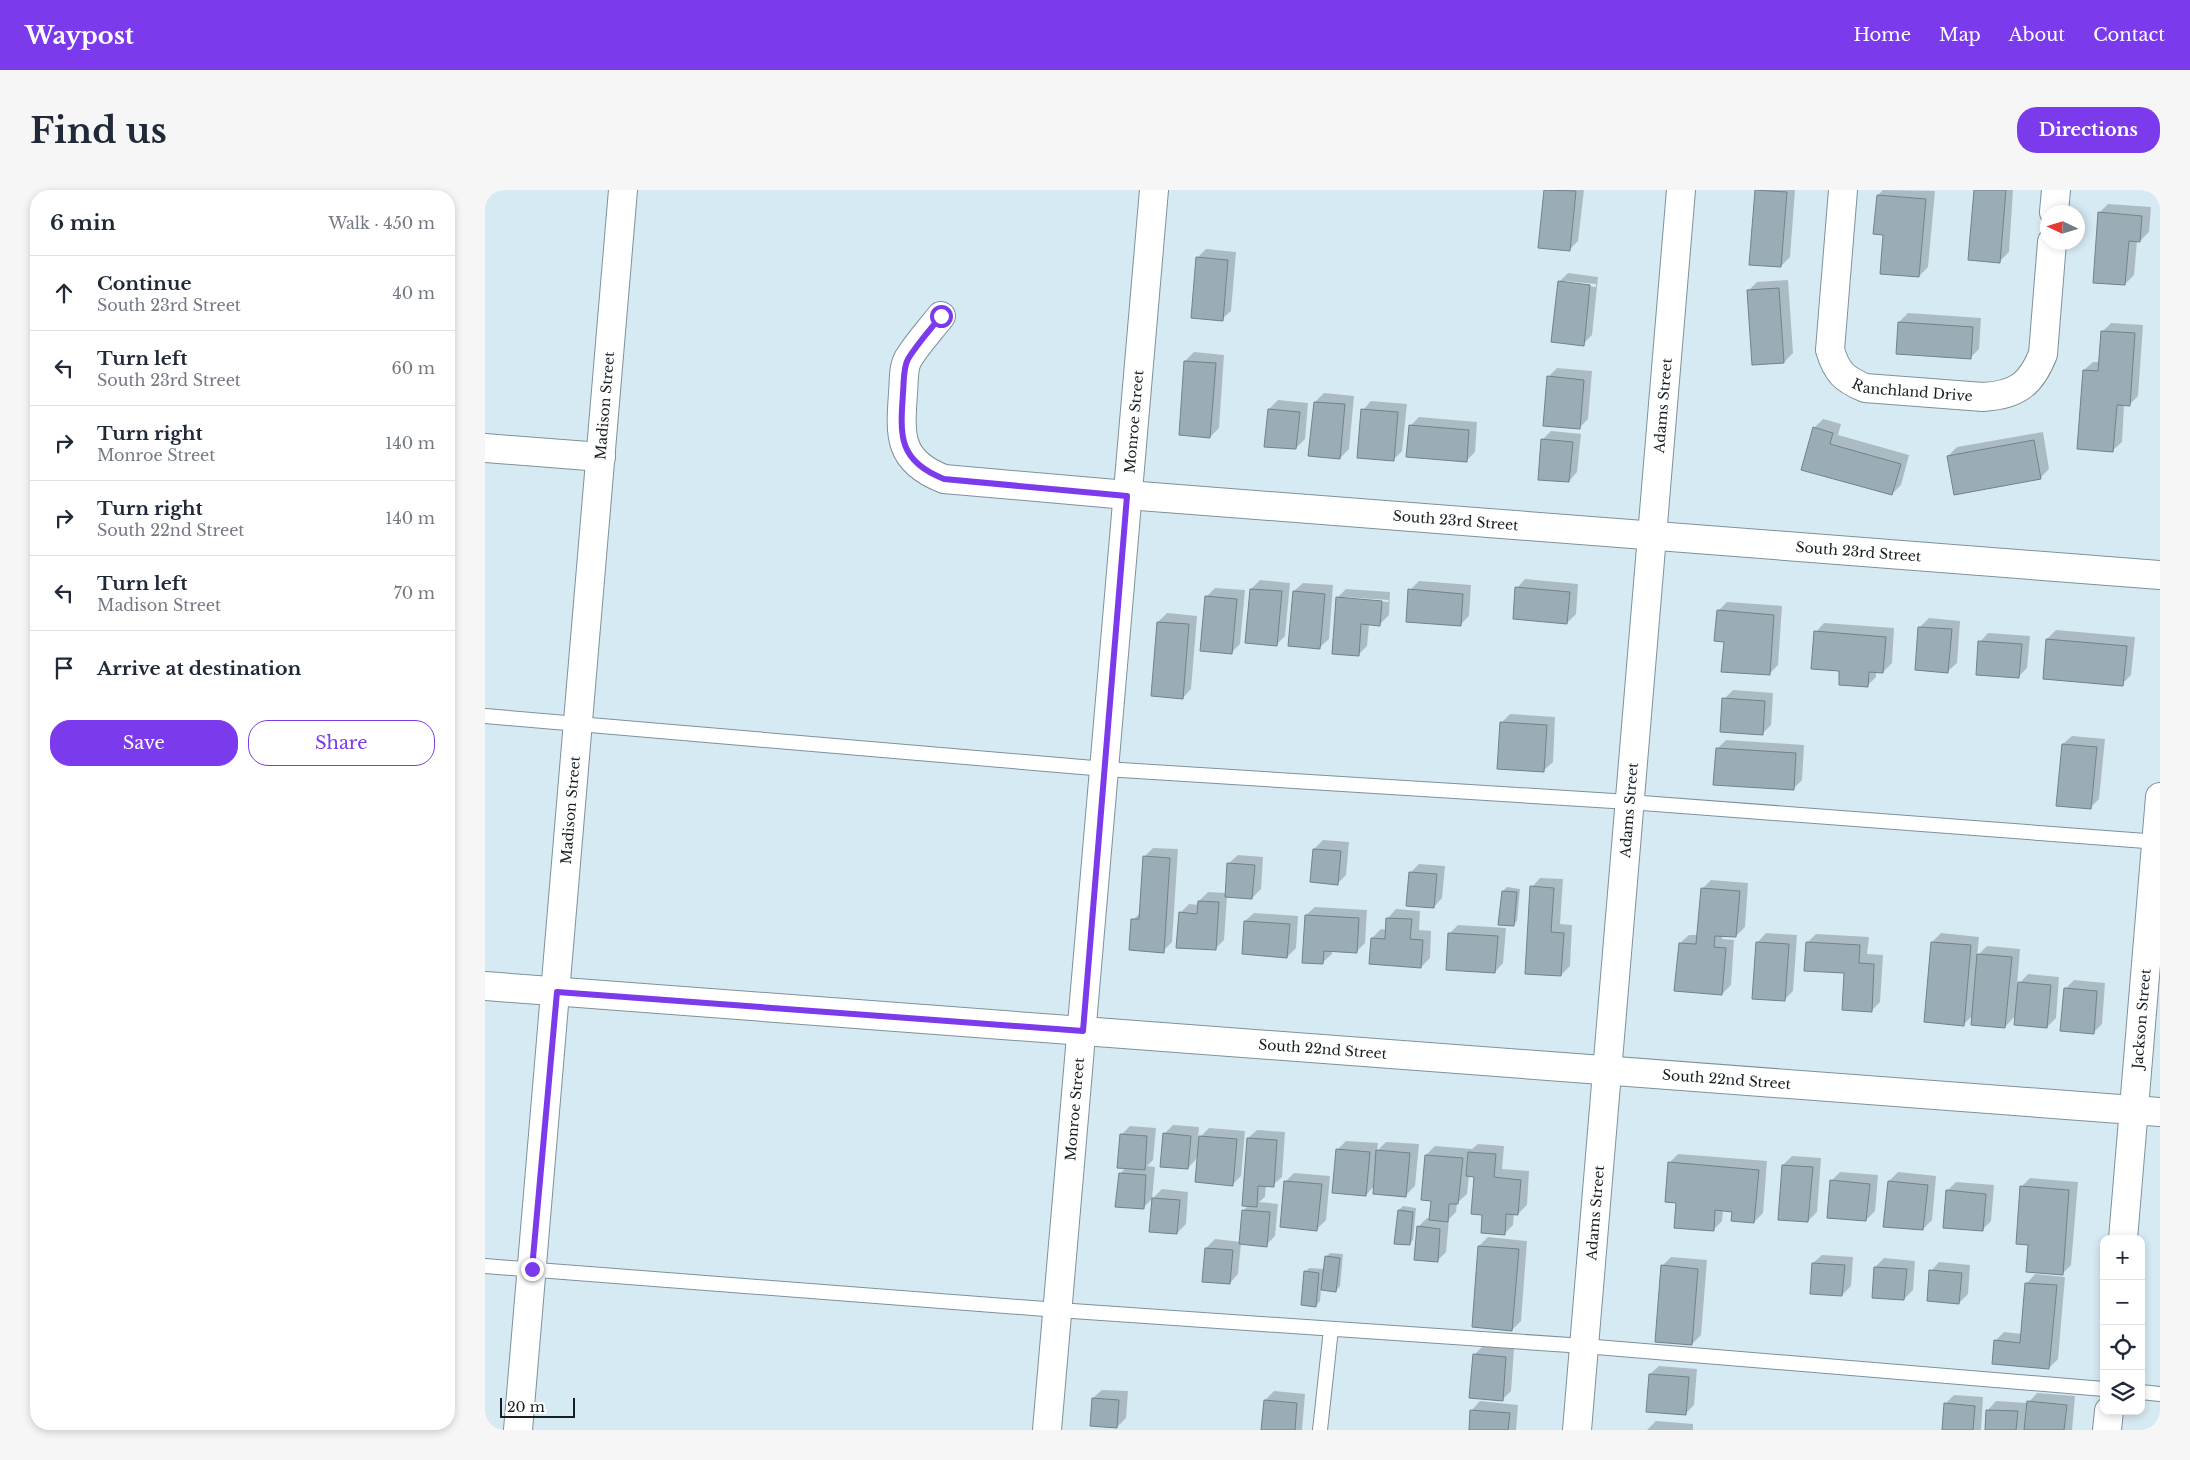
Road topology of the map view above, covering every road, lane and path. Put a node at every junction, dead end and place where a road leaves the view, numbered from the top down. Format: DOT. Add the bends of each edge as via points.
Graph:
graph roads {
  1 [pos="623,190"];
  2 [pos="1153,190"];
  3 [pos="1681,190"];
  4 [pos="1843,190"];
  5 [pos="2056,190"];
  6 [pos="2055,205"];
  7 [pos="2051,250"];
  8 [pos="941,316"];
  9 [pos="485,448"];
  10 [pos="601,457"];
  11 [pos="1127,496"];
  12 [pos="1651,536"];
  13 [pos="2160,575"];
  14 [pos="485,716"];
  15 [pos="579,725"];
  16 [pos="1105,768"];
  17 [pos="2160,797"];
  18 [pos="1629,802"];
  19 [pos="2158,842"];
  20 [pos="485,986"];
  21 [pos="557,992"];
  22 [pos="1083,1031"];
  23 [pos="1607,1071"];
  24 [pos="2147,1111"];
  25 [pos="2124,1235"];
  26 [pos="485,1266"];
  27 [pos="532,1269"];
  28 [pos="1058,1310"];
  29 [pos="1331,1329"];
  30 [pos="1584,1346"];
  31 [pos="2100,1390"];
  32 [pos="2145,1392"];
  33 [pos="2160,1394"];
  34 [pos="2109,1415"];
  35 [pos="518,1430"];
  36 [pos="1047,1430"];
  37 [pos="1320,1430"];
  38 [pos="1577,1430"];
  39 [pos="2107,1430"];
  1 -- 10 [label="street, Madison Street"];
  2 -- 11 [label="street, Monroe Street"];
  3 -- 12 [label="street, Adams Street"];
  4 -- 7 [label="street, Ranchland Drive" via="1830,350 1842,375 1865,388 1983,397 2002,396 2027,382 2037,370 2043,354"];
  5 -- 6 [label="street"];
  8 -- 11 [label="street, South 23rd Street" via="907,360 904,376 900,427 905,446 915,462 944,479"];
  9 -- 10 [label="street"];
  10 -- 15 [label="street, Madison Street"];
  11 -- 12 [label="street, South 23rd Street"];
  11 -- 16 [label="street, Monroe Street"];
  12 -- 13 [label="street, South 23rd Street"];
  12 -- 18 [label="street, Adams Street"];
  14 -- 15 [label="lane"];
  15 -- 16 [label="lane"];
  15 -- 21 [label="street, Madison Street"];
  16 -- 18 [label="lane"];
  16 -- 22 [label="street, Monroe Street"];
  17 -- 19 [label="street, Jackson Street"];
  18 -- 19 [label="lane"];
  18 -- 23 [label="street, Adams Street"];
  19 -- 24 [label="street, Jackson Street"];
  20 -- 21 [label="street, South 22nd Street"];
  21 -- 22 [label="street, South 22nd Street"];
  21 -- 27 [label="street, Madison Street"];
  22 -- 23 [label="street, South 22nd Street"];
  22 -- 28 [label="street, Monroe Street"];
  23 -- 24 [label="street, South 22nd Street"];
  23 -- 30 [label="street, Adams Street"];
  24 -- 25 [label="street, Jackson Street"];
  26 -- 27 [label="lane"];
  27 -- 28 [label="lane"];
  27 -- 35 [label="street, Madison Street"];
  28 -- 29 [label="lane"];
  28 -- 36 [label="street, Monroe Street"];
  29 -- 30 [label="lane"];
  29 -- 37 [label="lane"];
  30 -- 31 [label="lane"];
  30 -- 38 [label="street, Adams Street"];
  32 -- 33 [label="lane"];
  34 -- 39 [label="street"];
}
